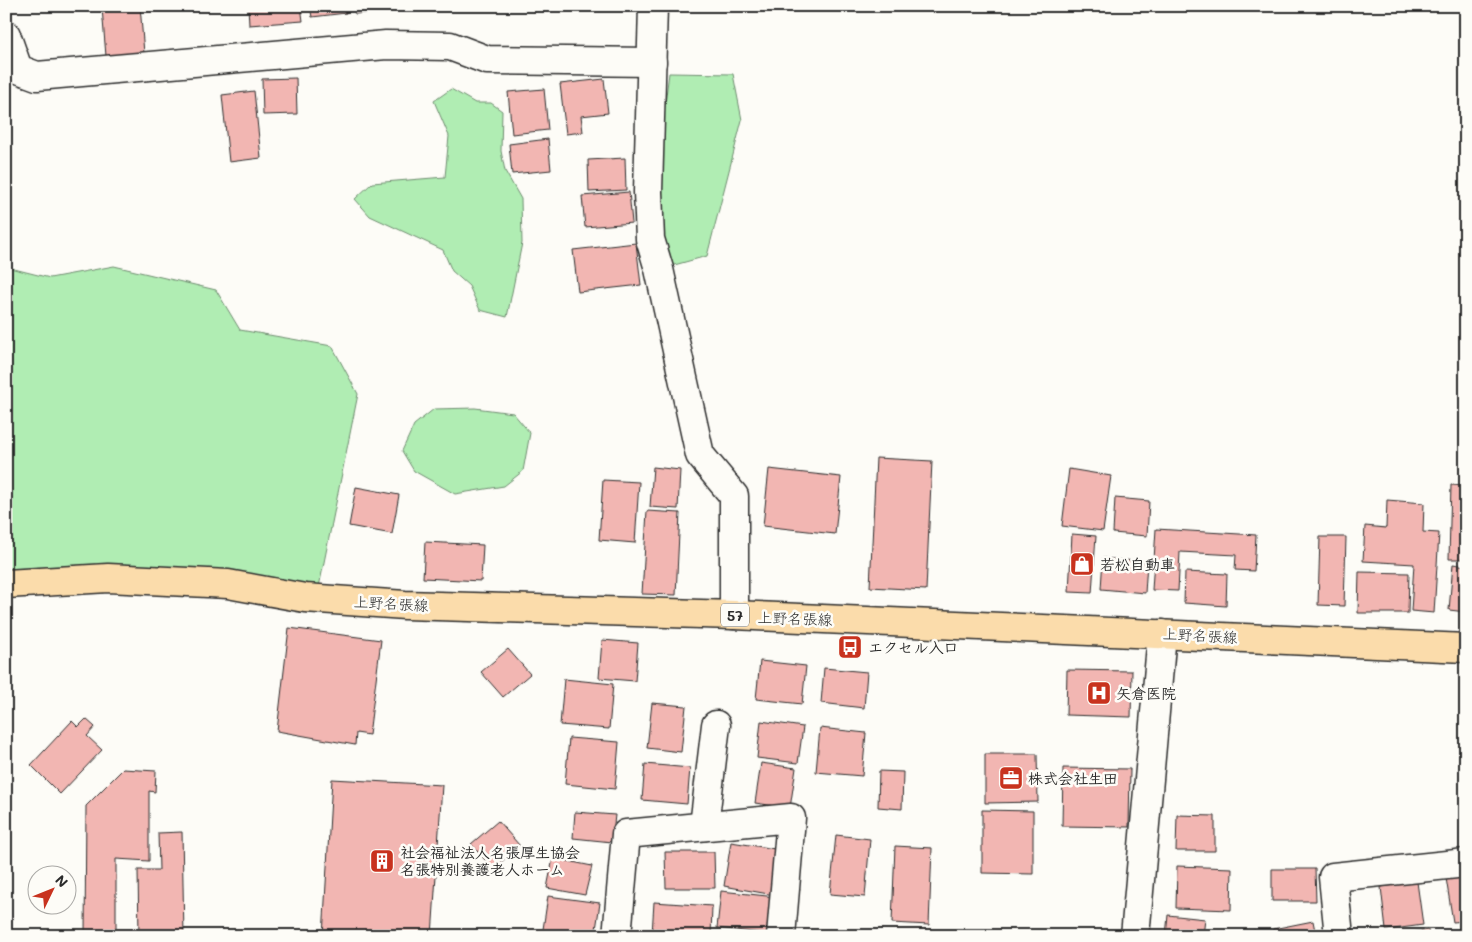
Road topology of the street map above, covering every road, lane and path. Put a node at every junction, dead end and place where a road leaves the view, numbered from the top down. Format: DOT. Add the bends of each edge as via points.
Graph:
graph roads {
  1 [pos="653,6"];
  2 [pos="6,35"];
  3 [pos="652,62"];
  4 [pos="6,584"];
  5 [pos="734,615"];
  6 [pos="1162,634"];
  7 [pos="1466,648"];
  8 [pos="716,725"];
  9 [pos="704,826"];
  10 [pos="1466,863"];
  11 [pos="617,936"];
  12 [pos="781,936"];
  13 [pos="1135,936"];
  14 [pos="1339,936"];
  1 -- 3 [label="street"];
  2 -- 3 [label="street" via="18,69 36,76 386,45 450,46 487,60"];
  3 -- 5 [label="street" via="648,192 650,239 700,455 734,496"];
  4 -- 5 [label="main road, 上野名張線 / 57" via="108,578 228,584 305,598 405,605"];
  5 -- 6 [label="main road, 上野名張線 / 57"];
  6 -- 7 [label="main road, 上野名張線 / 57"];
  6 -- 13 [label="street"];
  8 -- 9 [label="street"];
  9 -- 11 [label="street" via="626,834"];
  9 -- 12 [label="street" via="791,818"];
  10 -- 14 [label="street" via="1334,877"];
}
